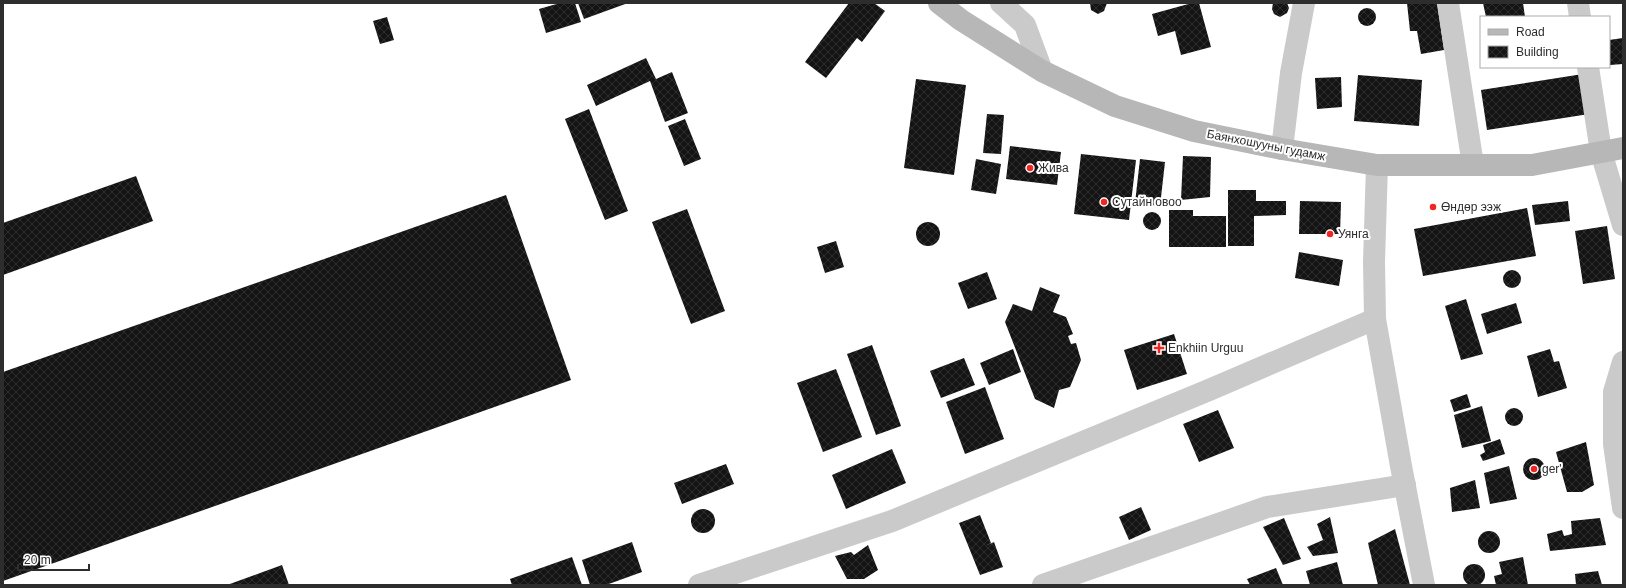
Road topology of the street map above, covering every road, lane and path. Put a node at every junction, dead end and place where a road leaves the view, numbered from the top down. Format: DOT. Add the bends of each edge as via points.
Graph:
graph roads {
  1 [pos="939,3"];
  2 [pos="1002,3"];
  3 [pos="1021,3"];
  4 [pos="1304,3"];
  5 [pos="1448,3"];
  6 [pos="1578,3"];
  7 [pos="1580,16"];
  8 [pos="1026,25"];
  9 [pos="1588,68"];
  10 [pos="1042,71"];
  11 [pos="1623,148"];
  12 [pos="1282,149"];
  13 [pos="1601,152"];
  14 [pos="1377,164"];
  15 [pos="1474,165"];
  16 [pos="1623,225"];
  17 [pos="1375,319"];
  18 [pos="1623,362"];
  19 [pos="1405,485"];
  20 [pos="1623,508"];
  21 [pos="699,585"];
  22 [pos="1043,585"];
  23 [pos="1424,585"];
  1 -- 10 [label="main road, Баянхошууны гудамж" via="961,20"];
  2 -- 8 [label="street"];
  3 -- 8 [label="street"];
  4 -- 12 [label="street" via="1291,73"];
  5 -- 15 [label="street"];
  6 -- 7 [label="street"];
  8 -- 10 [label="street"];
  9 -- 13 [label="street"];
  10 -- 12 [label="main road, Баянхошууны гудамж" via="1115,106 1194,131"];
  11 -- 13 [label="main road, Баянхошууны гудамж"];
  12 -- 14 [label="main road, Баянхошууны гудамж"];
  13 -- 15 [label="main road, Баянхошууны гудамж" via="1532,165"];
  13 -- 16 [label="street"];
  14 -- 15 [label="main road, Баянхошууны гудамж"];
  14 -- 17 [label="street"];
  17 -- 19 [label="street"];
  17 -- 21 [label="street" via="892,521"];
  18 -- 20 [label="street" via="1614,392 1614,444"];
  19 -- 22 [label="street" via="1267,507"];
  19 -- 23 [label="street"];
}
